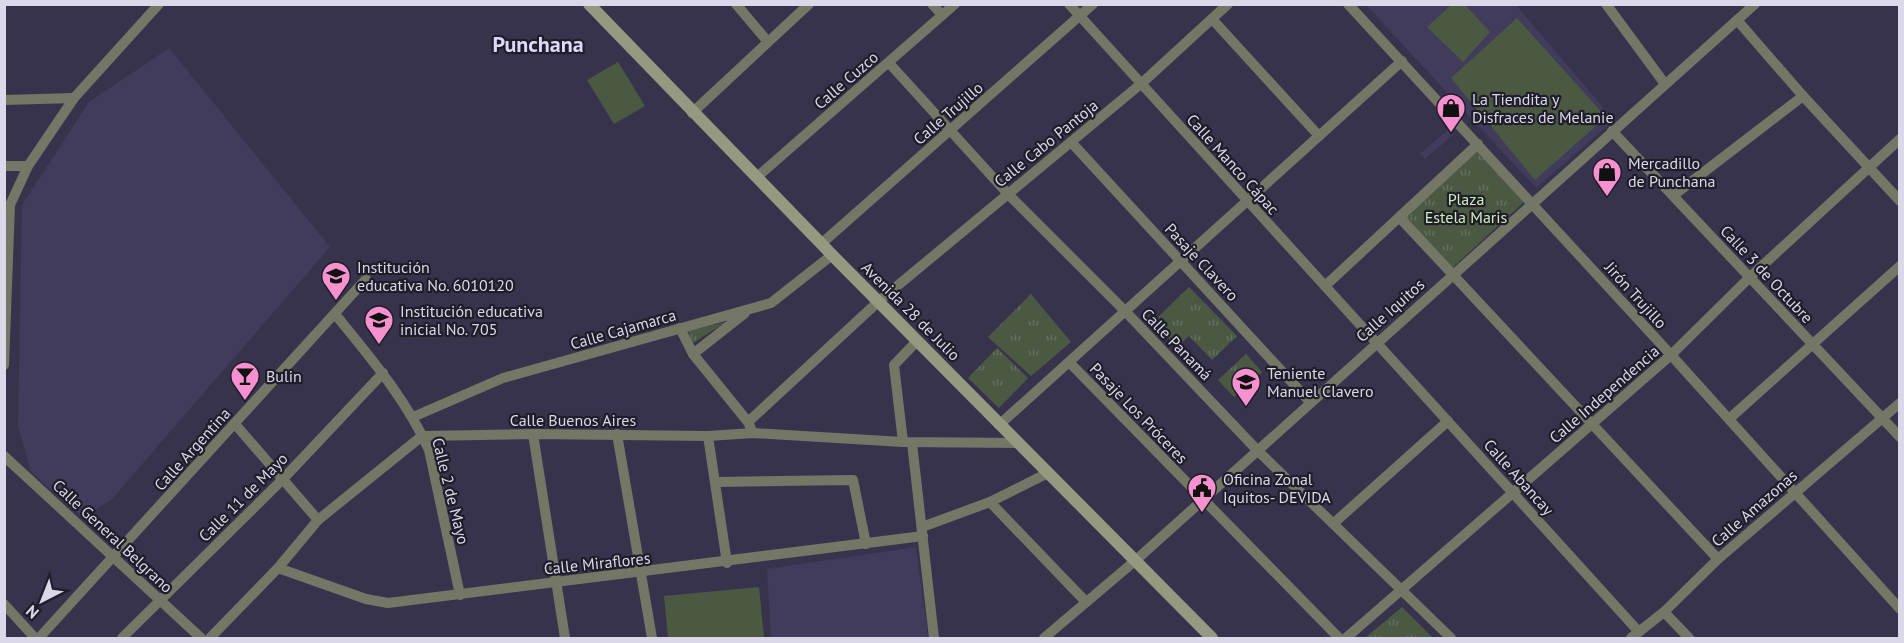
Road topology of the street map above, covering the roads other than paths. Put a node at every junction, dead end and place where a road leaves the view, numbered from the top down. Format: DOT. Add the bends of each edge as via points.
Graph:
graph roads {
  1 [pos="159,4"];
  2 [pos="589,4"];
  3 [pos="736,4"];
  4 [pos="809,4"];
  5 [pos="932,4"];
  6 [pos="955,4"];
  7 [pos="1069,4"];
  8 [pos="1093,4"];
  9 [pos="1228,4"];
  10 [pos="1348,4"];
  11 [pos="1606,4"];
  12 [pos="1755,4"];
  13 [pos="942,15"];
  14 [pos="1080,16"];
  15 [pos="1213,20"];
  16 [pos="1737,20"];
  17 [pos="768,42"];
  18 [pos="1402,61"];
  19 [pos="889,63"];
  20 [pos="1142,83"];
  21 [pos="1665,84"];
  22 [pos="1803,96"];
  23 [pos="74,98"];
  24 [pos="4,100"];
  25 [pos="692,113"];
  26 [pos="950,130"];
  27 [pos="1612,131"];
  28 [pos="1319,136"];
  29 [pos="1899,139"];
  30 [pos="1071,142"];
  31 [pos="1478,144"];
  32 [pos="4,166"];
  33 [pos="28,166"];
  34 [pos="1868,167"];
  35 [pos="757,177"];
  36 [pos="1008,194"];
  37 [pos="1674,195"];
  38 [pos="1246,201"];
  39 [pos="1899,201"];
  40 [pos="1532,203"];
  41 [pos="1400,218"];
  42 [pos="821,244"];
  43 [pos="832,255"];
  44 [pos="1180,261"];
  45 [pos="1899,266"];
  46 [pos="1453,273"];
  47 [pos="1750,277"];
  48 [pos="366,279"];
  49 [pos="1325,286"];
  50 [pos="879,301"];
  51 [pos="747,311"];
  52 [pos="1125,311"];
  53 [pos="335,314"];
  54 [pos="680,328"];
  55 [pos="917,341"];
  56 [pos="1377,342"];
  57 [pos="1812,344"];
  58 [pos="693,354"];
  59 [pos="1671,355"];
  60 [pos="1068,362"];
  61 [pos="4,365"];
  62 [pos="383,373"];
  63 [pos="1310,402"];
  64 [pos="1899,403"];
  65 [pos="413,417"];
  66 [pos="1882,418"];
  67 [pos="1729,419"];
  68 [pos="1448,421"];
  69 [pos="747,422"];
  70 [pos="235,424"];
  71 [pos="1592,424"];
  72 [pos="999,425"];
  73 [pos="753,433"];
  74 [pos="533,434"];
  75 [pos="617,434"];
  76 [pos="422,436"];
  77 [pos="708,436"];
  78 [pos="1899,437"];
  79 [pos="907,442"];
  80 [pos="1018,443"];
  81 [pos="1257,450"];
  82 [pos="4,456"];
  83 [pos="1048,473"];
  84 [pos="282,480"];
  85 [pos="715,482"];
  86 [pos="1513,493"];
  87 [pos="1795,493"];
  88 [pos="1203,499"];
  89 [pos="990,502"];
  90 [pos="318,520"];
  91 [pos="1334,523"];
  92 [pos="923,532"];
  93 [pos="866,544"];
  94 [pos="114,558"];
  95 [pos="1718,559"];
  96 [pos="1136,560"];
  97 [pos="727,563"];
  98 [pos="278,568"];
  99 [pos="642,573"];
  100 [pos="558,582"];
  101 [pos="1403,589"];
  102 [pos="460,595"];
  103 [pos="161,601"];
  104 [pos="1086,602"];
  105 [pos="4,604"];
  106 [pos="1899,609"];
  107 [pos="1664,612"];
  108 [pos="1635,635"];
  109 [pos="37,639"];
  110 [pos="122,639"];
  111 [pos="201,639"];
  112 [pos="210,639"];
  113 [pos="565,639"];
  114 [pos="652,639"];
  115 [pos="934,639"];
  116 [pos="1044,639"];
  117 [pos="1212,639"];
  118 [pos="1339,639"];
  119 [pos="1346,639"];
  120 [pos="1451,639"];
  121 [pos="1689,639"];
  1 -- 23 [label="street"];
  2 -- 25 [label="main road, Avenida 28 de Julio"];
  3 -- 17 [label="street"];
  4 -- 17 [label="street"];
  5 -- 13 [label="street"];
  6 -- 13 [label="street, Calle Cuzco"];
  7 -- 14 [label="street, Calle Manco Cápac"];
  8 -- 14 [label="street, Calle Trujillo"];
  9 -- 15 [label="street, Calle Cabo Pantoja"];
  10 -- 18 [label="street, Jirón Trujillo"];
  11 -- 21 [label="street"];
  12 -- 16 [label="street, Calle Iquitos"];
  13 -- 19 [label="street, Calle Cuzco"];
  14 -- 20 [label="street, Calle Manco Cápac"];
  14 -- 26 [label="street, Calle Trujillo"];
  15 -- 20 [label="street, Calle Cabo Pantoja"];
  15 -- 28 [label="street"];
  16 -- 21 [label="street, Calle Iquitos"];
  16 -- 22 [label="street"];
  17 -- 25 [label="street"];
  18 -- 28 [label="street"];
  18 -- 31 [label="street, Jirón Trujillo"];
  19 -- 26 [label="street, Calle Panamá"];
  19 -- 35 [label="street, Calle Cuzco"];
  20 -- 30 [label="street, Calle Cabo Pantoja"];
  20 -- 38 [label="street, Calle Manco Cápac"];
  21 -- 27 [label="street, Calle Iquitos"];
  22 -- 34 [label="street"];
  22 -- 37 [label="street"];
  23 -- 24 [label="street"];
  23 -- 33 [label="street"];
  25 -- 35 [label="main road, Avenida 28 de Julio"];
  26 -- 36 [label="street, Calle Panamá"];
  26 -- 42 [label="street, Calle Trujillo"];
  27 -- 37 [label="street, Calle 3 de Octubre"];
  27 -- 40 [label="street, Calle Iquitos"];
  28 -- 38 [label="street"];
  29 -- 34 [label="street, Calle Independencia"];
  30 -- 36 [label="street, Calle Cabo Pantoja"];
  30 -- 44 [label="street, Pasaje Clavero"];
  31 -- 40 [label="street, Jirón Trujillo"];
  31 -- 41 [label="street"];
  32 -- 33 [label="street"];
  33 -- 61 [label="street" via="10,205"];
  34 -- 39 [label="street"];
  34 -- 47 [label="street, Calle Independencia"];
  35 -- 42 [label="main road, Avenida 28 de Julio"];
  36 -- 50 [label="street, Calle Cabo Pantoja"];
  36 -- 52 [label="street, Calle Panamá"];
  37 -- 47 [label="street, Calle 3 de Octubre"];
  38 -- 44 [label="street"];
  38 -- 49 [label="street, Calle Manco Cápac"];
  40 -- 46 [label="street, Calle Iquitos"];
  40 -- 59 [label="street, Jirón Trujillo"];
  41 -- 46 [label="street"];
  41 -- 49 [label="street"];
  42 -- 43 [label="main road, Avenida 28 de Julio"];
  43 -- 50 [label="main road, Avenida 28 de Julio"];
  43 -- 51 [label="street, Calle Cajamarca" via="771,303"];
  44 -- 52 [label="street"];
  44 -- 63 [label="street, Pasaje Clavero"];
  45 -- 57 [label="street"];
  46 -- 56 [label="street, Calle Iquitos"];
  46 -- 71 [label="street"];
  47 -- 57 [label="street, Calle 3 de Octubre"];
  47 -- 59 [label="street, Calle Independencia"];
  48 -- 53 [label="street, Calle Argentina"];
  49 -- 56 [label="street, Calle Manco Cápac"];
  50 -- 55 [label="main road, Avenida 28 de Julio"];
  50 -- 69 [label="street, Calle Cabo Pantoja"];
  51 -- 54 [label="street, Calle Cajamarca"];
  51 -- 58 [label="street"];
  52 -- 60 [label="street"];
  52 -- 81 [label="street, Calle Panamá"];
  53 -- 62 [label="street, Calle 2 de Mayo"];
  53 -- 70 [label="street, Calle Argentina"];
  54 -- 58 [label="street"];
  54 -- 65 [label="street, Calle Cajamarca" via="503,378"];
  55 -- 72 [label="main road, Avenida 28 de Julio"];
  55 -- 79 [label="street" via="894,365"];
  56 -- 63 [label="street, Calle Iquitos"];
  56 -- 68 [label="street, Calle Abancay"];
  57 -- 66 [label="street, Calle 3 de Octubre"];
  57 -- 67 [label="street"];
  58 -- 69 [label="street"];
  59 -- 67 [label="street, Jirón Trujillo"];
  59 -- 71 [label="street, Calle Independencia"];
  60 -- 72 [label="street"];
  60 -- 88 [label="street, Pasaje Los Próceres"];
  62 -- 65 [label="street, Calle 2 de Mayo"];
  62 -- 84 [label="street, Calle 11 de Mayo"];
  63 -- 81 [label="street, Calle Iquitos"];
  64 -- 66 [label="street, Calle Amazonas"];
  65 -- 76 [label="street, Calle 2 de Mayo"];
  66 -- 78 [label="street, Calle 3 de Octubre"];
  66 -- 87 [label="street, Calle Amazonas"];
  67 -- 87 [label="street, Jirón Trujillo"];
  68 -- 86 [label="street, Calle Abancay"];
  68 -- 91 [label="street"];
  69 -- 73 [label="street"];
  70 -- 84 [label="street"];
  70 -- 94 [label="street, Calle Argentina"];
  71 -- 86 [label="street, Calle Independencia"];
  71 -- 95 [label="street"];
  72 -- 80 [label="main road, Avenida 28 de Julio"];
  73 -- 77 [label="street, Calle Buenos Aires"];
  73 -- 79 [label="street, Calle Buenos Aires"];
  74 -- 75 [label="street, Calle Buenos Aires"];
  74 -- 76 [label="street, Calle Buenos Aires"];
  74 -- 100 [label="street"];
  75 -- 77 [label="street, Calle Buenos Aires"];
  75 -- 99 [label="street"];
  76 -- 90 [label="street"];
  76 -- 102 [label="street, Calle 2 de Mayo" via="429,450"];
  77 -- 85 [label="street"];
  79 -- 80 [label="street, Calle Buenos Aires"];
  79 -- 92 [label="street"];
  80 -- 83 [label="main road, Avenida 28 de Julio"];
  81 -- 88 [label="street, Calle Iquitos"];
  81 -- 91 [label="street, Calle Panamá"];
  82 -- 94 [label="street, Calle General Belgrano"];
  83 -- 89 [label="street, Calle Miraflores"];
  83 -- 96 [label="main road, Avenida 28 de Julio"];
  84 -- 90 [label="street"];
  84 -- 103 [label="street, Calle 11 de Mayo"];
  85 -- 93 [label="street" via="853,480"];
  85 -- 97 [label="street"];
  86 -- 101 [label="street, Calle Independencia"];
  86 -- 108 [label="street, Calle Abancay"];
  87 -- 95 [label="street, Calle Amazonas"];
  87 -- 106 [label="street, Jirón Trujillo"];
  88 -- 96 [label="street, Calle Iquitos"];
  88 -- 118 [label="street, Pasaje Los Próceres"];
  89 -- 92 [label="street, Calle Miraflores"];
  89 -- 104 [label="street"];
  90 -- 98 [label="street"];
  91 -- 101 [label="street, Calle Panamá"];
  92 -- 93 [label="street, Calle Miraflores"];
  92 -- 115 [label="street"];
  93 -- 97 [label="street, Calle Miraflores"];
  94 -- 103 [label="street, Calle General Belgrano"];
  94 -- 109 [label="street, Calle Argentina"];
  95 -- 107 [label="street, Calle Amazonas"];
  96 -- 104 [label="street, Calle Iquitos"];
  96 -- 117 [label="main road, Avenida 28 de Julio"];
  97 -- 99 [label="street, Calle Miraflores"];
  98 -- 102 [label="street, Calle Miraflores" via="388,603"];
  98 -- 112 [label="street"];
  99 -- 100 [label="street, Calle Miraflores"];
  99 -- 114 [label="street"];
  100 -- 102 [label="street, Calle Miraflores"];
  100 -- 113 [label="street"];
  101 -- 119 [label="street, Calle Independencia"];
  101 -- 120 [label="street, Calle Panamá"];
  103 -- 110 [label="street, Calle 11 de Mayo"];
  103 -- 111 [label="street, Calle General Belgrano"];
  104 -- 116 [label="street, Calle Iquitos"];
  105 -- 109 [label="street"];
  107 -- 108 [label="street, Calle Amazonas"];
  107 -- 121 [label="street"];
}
